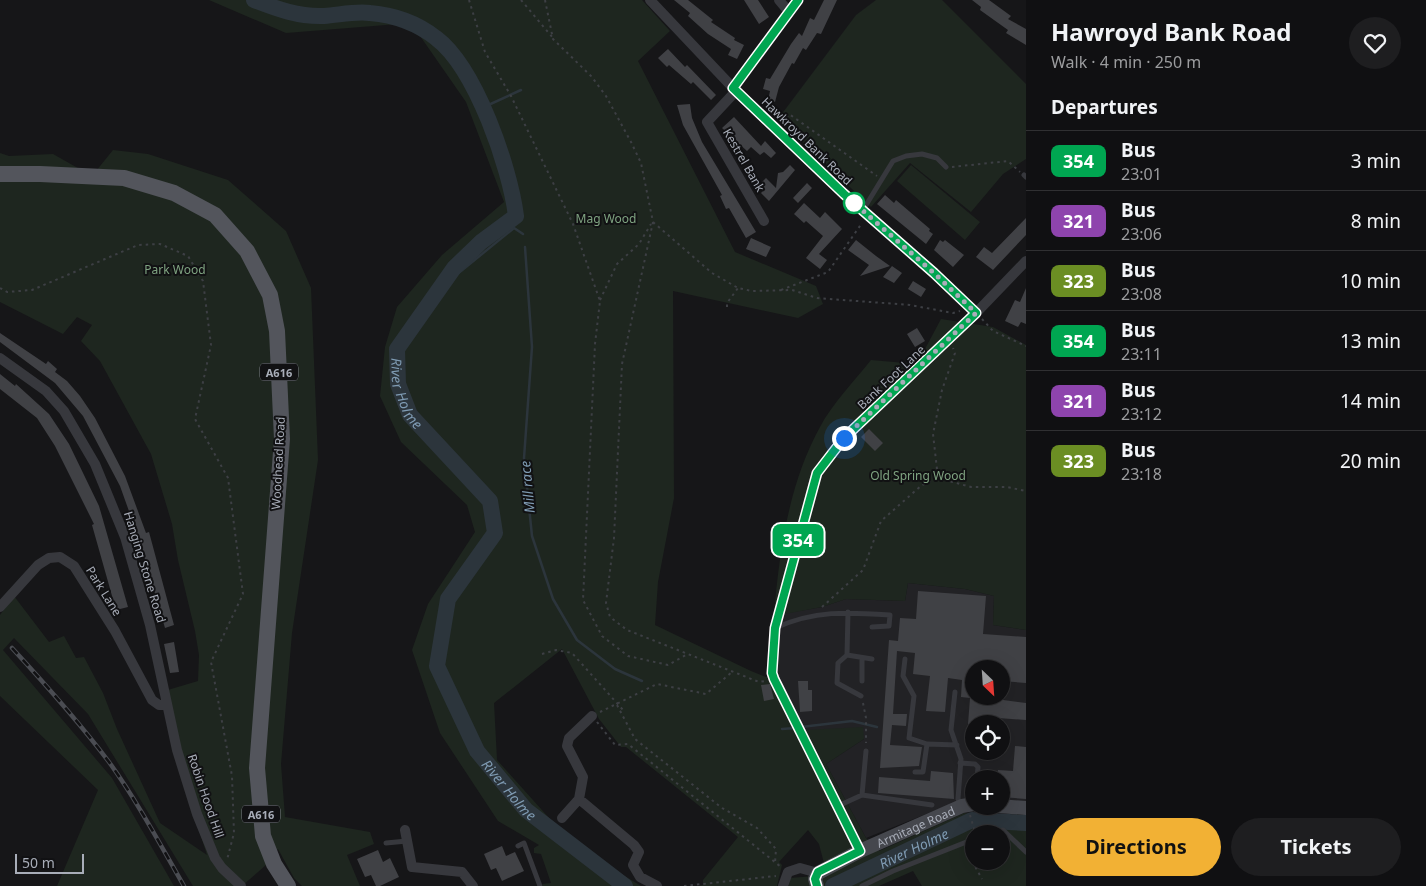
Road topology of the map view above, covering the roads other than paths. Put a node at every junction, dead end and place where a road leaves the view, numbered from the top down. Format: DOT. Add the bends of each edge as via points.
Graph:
graph roads {
  1 [pos="650,0"];
  2 [pos="779,0"];
  3 [pos="798,0"];
  4 [pos="789,12"];
  5 [pos="734,90"];
  6 [pos="946,167"];
  7 [pos="0,174"];
  8 [pos="865,213"];
  9 [pos="764,221"];
  10 [pos="1025,265"];
  11 [pos="974,311"];
  12 [pos="0,358"];
  13 [pos="0,607"];
  14 [pos="848,612"];
  15 [pos="872,627"];
  16 [pos="775,628"];
  17 [pos="847,656"];
  18 [pos="862,658"];
  19 [pos="872,659"];
  20 [pos="905,659"];
  21 [pos="862,681"];
  22 [pos="955,692"];
  23 [pos="861,696"];
  24 [pos="167,705"];
  25 [pos="592,716"];
  26 [pos="927,744"];
  27 [pos="957,745"];
  28 [pos="866,751"];
  29 [pos="960,763"];
  30 [pos="978,770"];
  31 [pos="915,772"];
  32 [pos="862,796"];
  33 [pos="579,799"];
  34 [pos="965,803"];
  35 [pos="932,805"];
  36 [pos="838,806"];
  37 [pos="965,806"];
  38 [pos="1010,807"];
  39 [pos="1026,808"];
  40 [pos="562,818"];
  41 [pos="406,830"];
  42 [pos="1010,837"];
  43 [pos="408,841"];
  44 [pos="530,841"];
  45 [pos="965,842"];
  46 [pos="386,843"];
  47 [pos="524,844"];
  48 [pos="518,846"];
  49 [pos="860,851"];
  50 [pos="1026,852"];
  51 [pos="817,881"];
  52 [pos="241,886"];
  53 [pos="288,886"];
  54 [pos="473,886"];
  55 [pos="540,886"];
  56 [pos="657,886"];
  57 [pos="783,886"];
  58 [pos="862,886"];
  1 -- 5 [label="street, Hawkroyd Bank Road"];
  2 -- 4 [label="street"];
  3 -- 4 [label="street"];
  4 -- 5 [label="street"];
  5 -- 8 [label="street, Hawkroyd Bank Road"];
  5 -- 9 [label="street, Kestrel Bank" via="707,122"];
  6 -- 8 [label="lane" via="937,158 922,154 893,161"];
  7 -- 53 [label="main road, Woodhead Road / A616" via="124,178 174,193 215,215 247,251 270,295 277,331 282,440 257,768 263,836 274,864"];
  8 -- 11 [label="street, Hawkroyd Bank Road"];
  10 -- 11 [label="street, Bank Foot Lane"];
  11 -- 16 [label="street, Bank Foot Lane" via="949,339 844,438 817,473"];
  12 -- 24 [label="street, Hanging Stone Road" via="46,391 64,411 95,464 125,537 150,626"];
  13 -- 24 [label="street, Park Lane" via="38,564 60,557 74,566 115,631 152,700 159,705"];
  14 -- 15 [label="lane" via="890,615 889,626"];
  14 -- 16 [label="lane" via="798,618"];
  14 -- 17 [label="lane"];
  16 -- 36 [label="street, Bank Foot Lane" via="774,679"];
  17 -- 18 [label="lane"];
  17 -- 23 [label="lane" via="838,663 838,685"];
  18 -- 19 [label="lane"];
  18 -- 21 [label="lane"];
  20 -- 26 [label="lane" via="903,676 914,696 909,738"];
  22 -- 27 [label="lane" via="950,730"];
  24 -- 52 [label="street, Robin Hood Hill" via="197,814 215,858"];
  25 -- 33 [label="street" via="569,738 567,746 583,777"];
  26 -- 27 [label="lane"];
  26 -- 31 [label="lane" via="923,772"];
  27 -- 29 [label="lane"];
  28 -- 32 [label="lane"];
  29 -- 30 [label="lane" via="975,764"];
  29 -- 34 [label="lane" via="958,799"];
  32 -- 35 [label="lane"];
  32 -- 36 [label="lane"];
  33 -- 40 [label="street"];
  33 -- 56 [label="street" via="634,844 638,852 633,865 640,877"];
  36 -- 49 [label="street, Bank Foot Lane"];
  37 -- 49 [label="main road, Armitage Road"];
  38 -- 39 [label="main road"];
  41 -- 43 [label="street"];
  42 -- 50 [label="lane"];
  43 -- 46 [label="lane"];
  43 -- 54 [label="street" via="412,867 462,872"];
  44 -- 47 [label="lane"];
  45 -- 58 [label="lane"];
  47 -- 48 [label="lane"];
  47 -- 55 [label="lane"];
  49 -- 51 [label="main road, Armitage Road"];
  51 -- 57 [label="street" via="800,868 787,873"];
}
